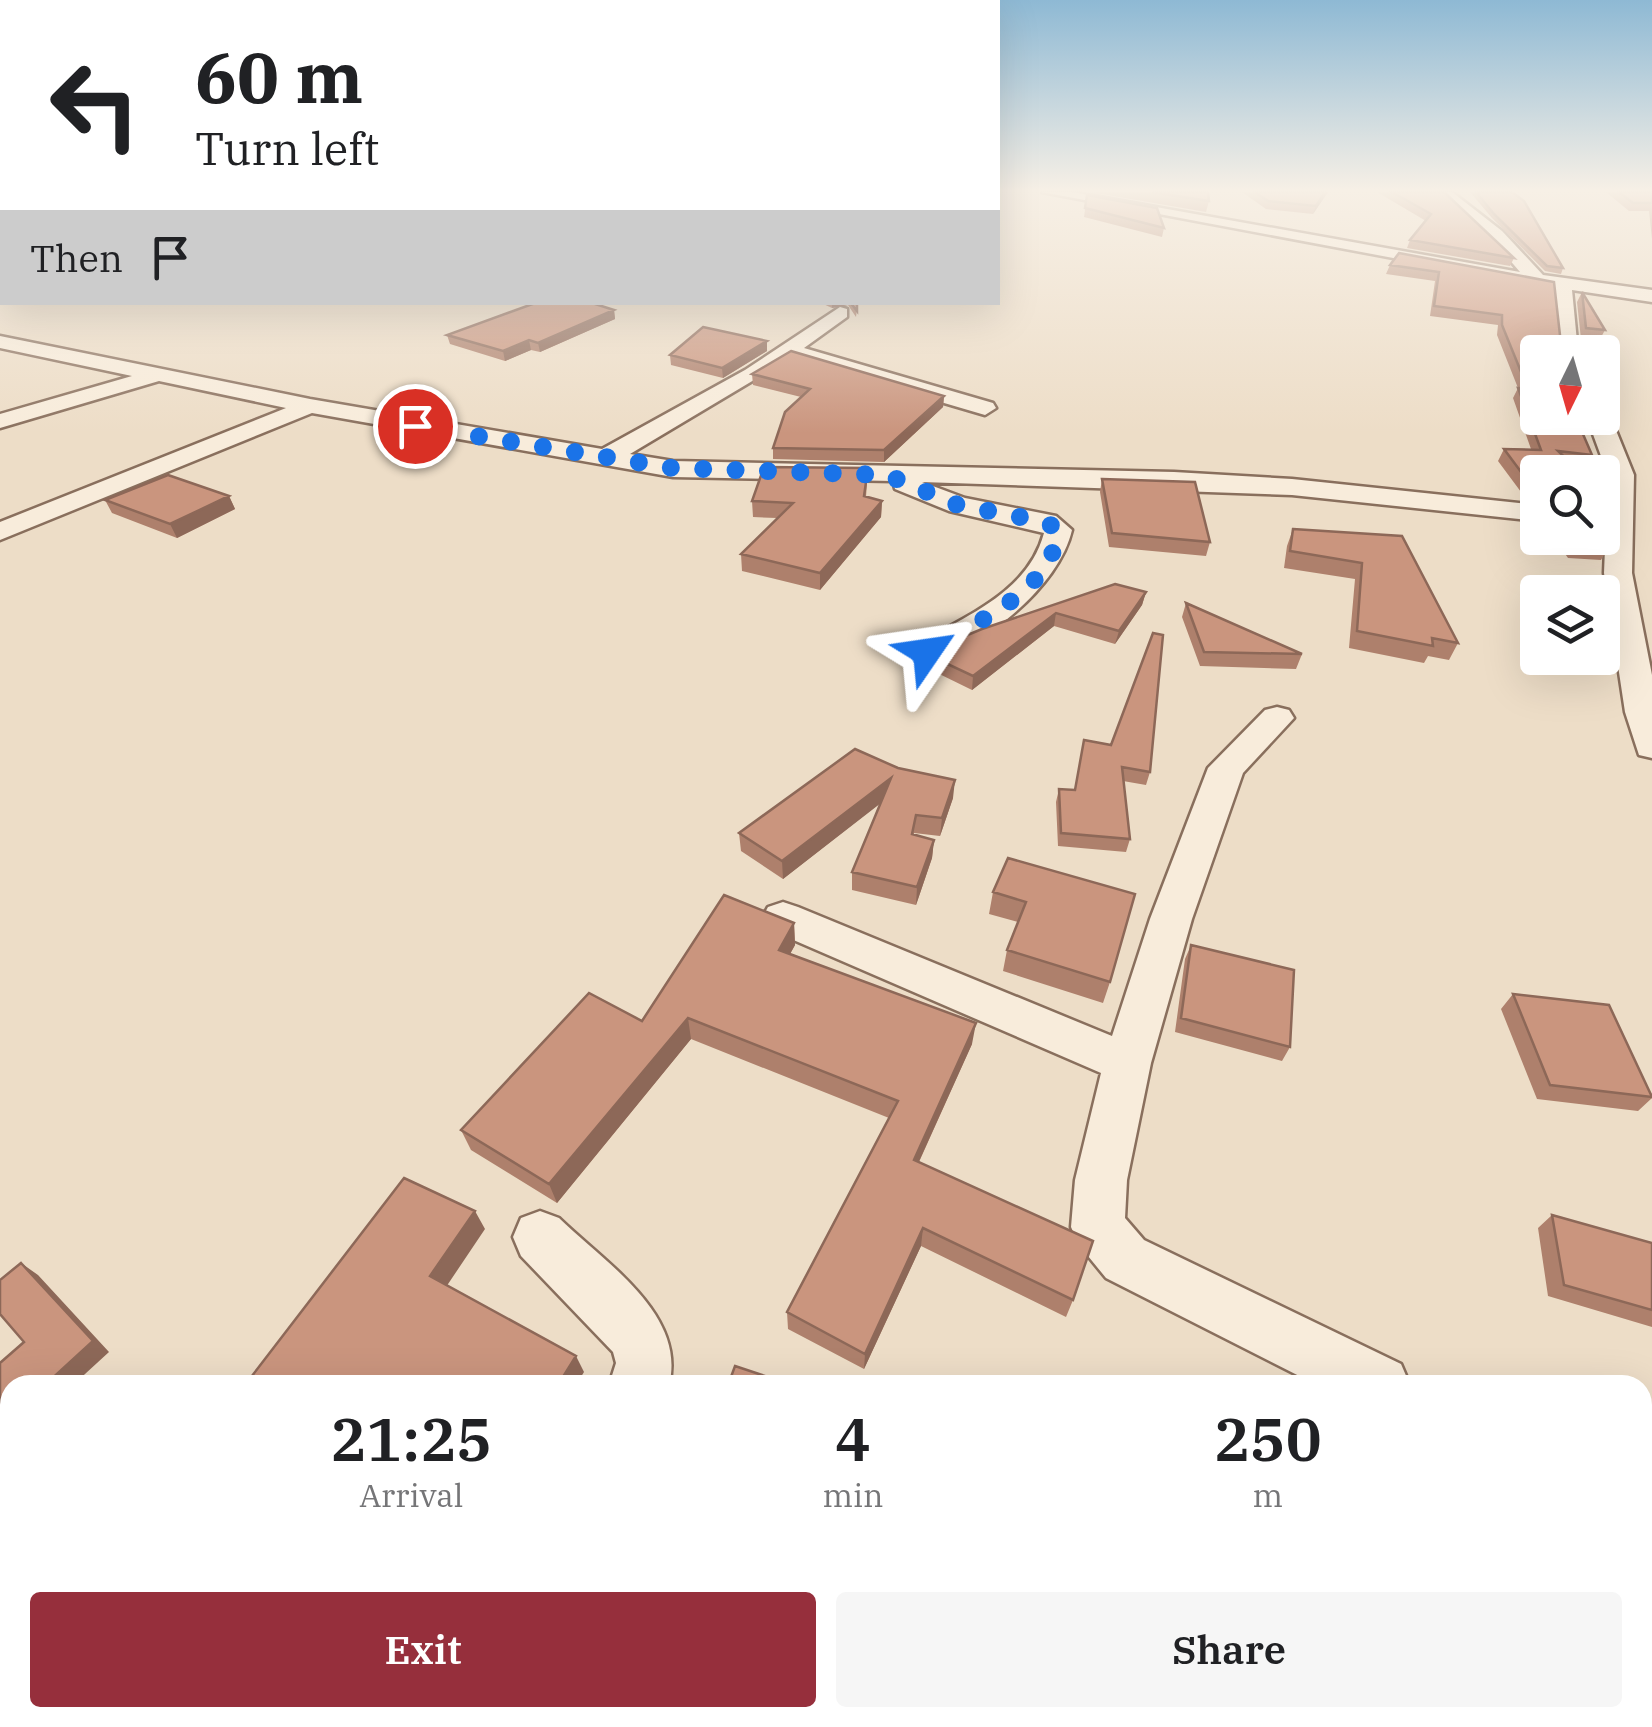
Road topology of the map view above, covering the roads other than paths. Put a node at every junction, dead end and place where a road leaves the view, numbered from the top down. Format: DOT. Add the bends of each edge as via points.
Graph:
graph roads {
  1 [pos="1496,273"];
  2 [pos="1530,273"];
  3 [pos="1537,280"];
  4 [pos="1562,284"];
  5 [pos="1652,296"];
  6 [pos="840,313"];
  7 [pos="1566,335"];
  8 [pos="0,342"];
  9 [pos="786,350"];
  10 [pos="158,374"];
  11 [pos="310,406"];
  12 [pos="985,408"];
  13 [pos="0,420"];
  14 [pos="603,459"];
  15 [pos="887,475"];
  16 [pos="1520,511"];
  17 [pos="0,532"];
  18 [pos="1615,555"];
  19 [pos="1618,573"];
  20 [pos="1652,577"];
  21 [pos="927,652"];
  22 [pos="1277,718"];
  23 [pos="1652,746"];
  24 [pos="783,918"];
  25 [pos="1127,1064"];
  26 [pos="540,1236"];
  27 [pos="642,1375"];
  28 [pos="1360,1375"];
  1 -- 3 [label="street"];
  2 -- 3 [label="street"];
  3 -- 4 [label="street"];
  4 -- 5 [label="street"];
  4 -- 7 [label="street"];
  6 -- 9 [label="street"];
  8 -- 10 [label="street"];
  9 -- 12 [label="street"];
  9 -- 14 [label="street"];
  10 -- 11 [label="street"];
  10 -- 13 [label="street"];
  11 -- 14 [label="street"];
  11 -- 17 [label="street"];
  14 -- 15 [label="street" via="673,468"];
  15 -- 16 [label="street" via="1292,486"];
  15 -- 21 [label="street" via="958,505 1058,530 1033,585"];
  18 -- 19 [label="street"];
  19 -- 20 [label="street"];
  19 -- 23 [label="street"];
  22 -- 25 [label="street" via="1226,768"];
  24 -- 25 [label="street"];
  25 -- 28 [label="street" via="1101,1180 1098,1227 1125,1259"];
  26 -- 27 [label="street" via="640,1337"];
}
